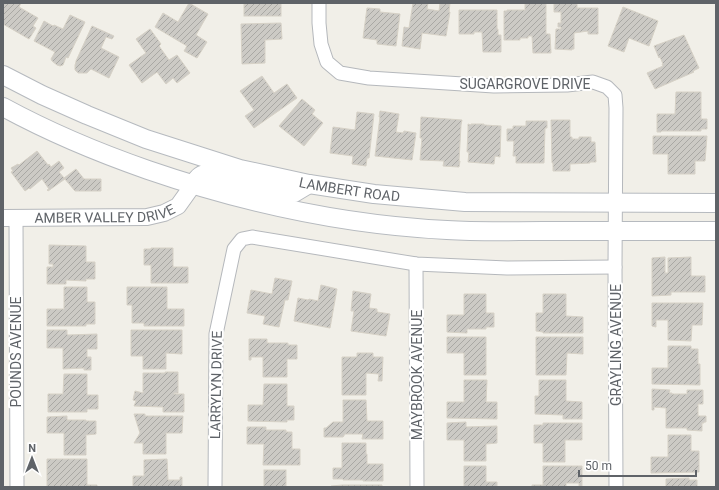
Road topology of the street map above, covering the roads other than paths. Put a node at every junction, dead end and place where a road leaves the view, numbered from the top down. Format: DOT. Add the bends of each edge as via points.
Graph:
graph roads {
  1 [pos="319,3"];
  2 [pos="3,75"];
  3 [pos="3,107"];
  4 [pos="309,184"];
  5 [pos="194,185"];
  6 [pos="615,203"];
  7 [pos="716,203"];
  8 [pos="10,218"];
  9 [pos="615,231"];
  10 [pos="716,231"];
  11 [pos="416,264"];
  12 [pos="615,267"];
  13 [pos="17,487"];
  14 [pos="215,487"];
  15 [pos="417,487"];
  16 [pos="616,487"];
  1 -- 6 [label="street, SUGARGROVE DRIVE" via="321,44 327,62 340,73 368,78 494,86 593,82 607,87 615,95 616,101"];
  2 -- 4 [label="main road, LAMBERT ROAD" via="42,95 146,139 240,169"];
  3 -- 5 [label="main road, LAMBERT ROAD" via="73,141"];
  4 -- 5 [label="main road" via="290,194 206,174 200,176"];
  4 -- 6 [label="main road, LAMBERT ROAD" via="374,194 465,202"];
  5 -- 8 [label="street, AMBER VALLEY DRIVE" via="178,206 147,217"];
  5 -- 9 [label="main road, LAMBERT ROAD" via="274,206 396,226 454,230"];
  6 -- 7 [label="main road, LAMBERT ROAD"];
  6 -- 9 [label="street, GRAYLING AVENUE"];
  8 -- 13 [label="street, POUNDS AVENUE"];
  9 -- 10 [label="main road, LAMBERT ROAD"];
  9 -- 12 [label="street, GRAYLING AVENUE"];
  11 -- 12 [label="street" via="507,268"];
  11 -- 14 [label="street, LARRYLYN DRIVE" via="252,237 242,239 234,249 216,334"];
  11 -- 15 [label="street, MAYBROOK AVENUE"];
  12 -- 16 [label="street, GRAYLING AVENUE"];
}
